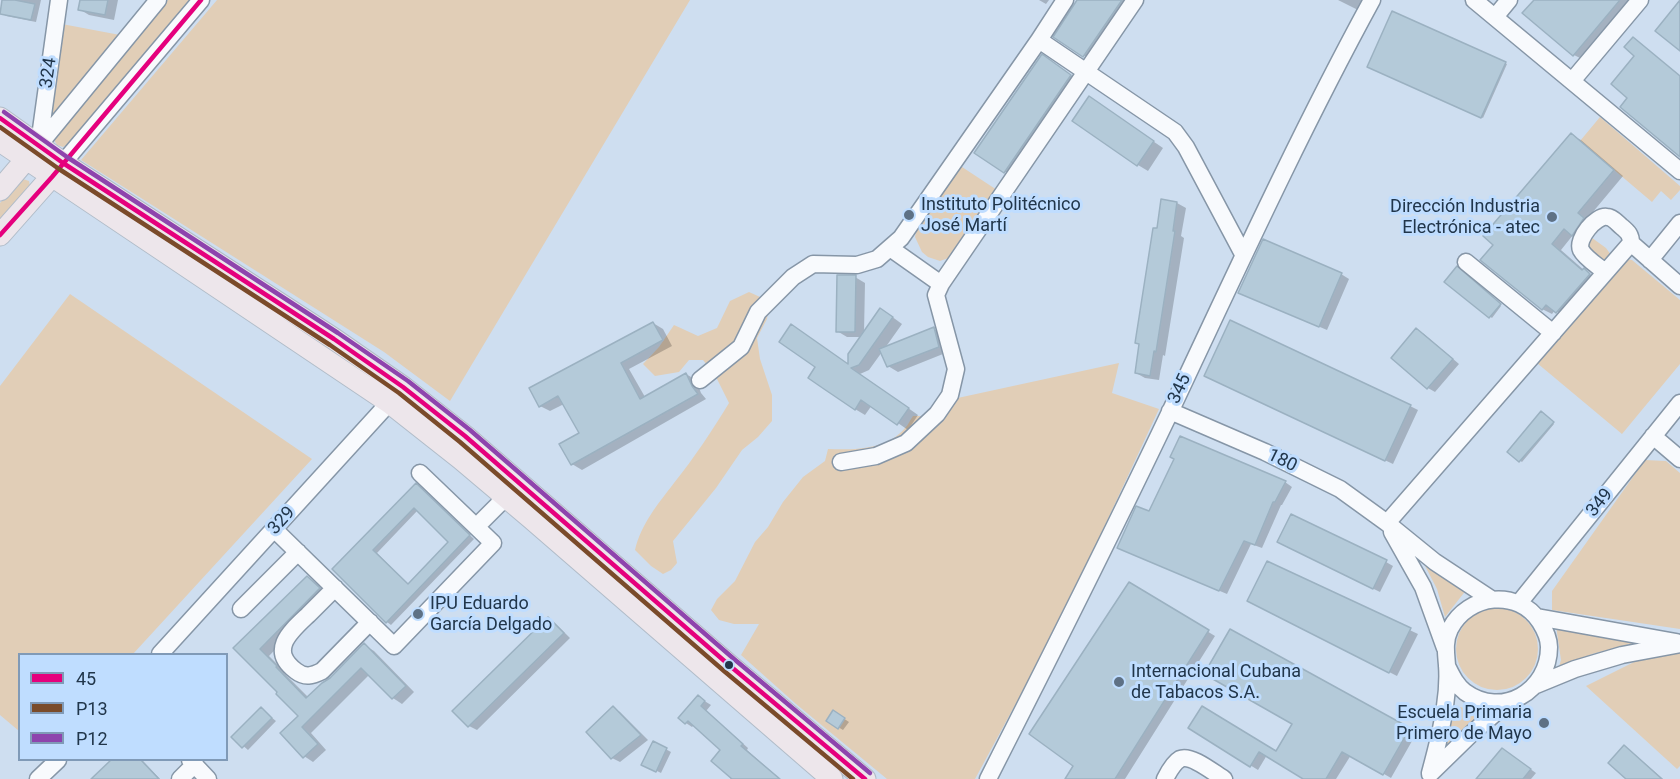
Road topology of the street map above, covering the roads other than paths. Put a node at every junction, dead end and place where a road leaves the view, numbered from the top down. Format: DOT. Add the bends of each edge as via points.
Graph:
graph roads {
  1 [pos="59,0"];
  2 [pos="158,0"];
  3 [pos="201,0"];
  4 [pos="1065,0"];
  5 [pos="1135,0"];
  6 [pos="1372,0"];
  7 [pos="1474,0"];
  8 [pos="1509,0"];
  9 [pos="1640,0"];
  10 [pos="1495,17"];
  11 [pos="1039,40"];
  12 [pos="1086,71"];
  13 [pos="1572,81"];
  14 [pos="0,118"];
  15 [pos="0,141"];
  16 [pos="33,152"];
  17 [pos="58,170"];
  18 [pos="1680,171"];
  19 [pos="0,190"];
  20 [pos="1680,224"];
  21 [pos="0,236"];
  22 [pos="1631,243"];
  23 [pos="890,248"];
  24 [pos="1243,254"];
  25 [pos="1650,260"];
  26 [pos="1466,262"];
  27 [pos="1605,272"];
  28 [pos="941,284"];
  29 [pos="1680,286"];
  30 [pos="1552,333"];
  31 [pos="700,380"];
  32 [pos="397,395"];
  33 [pos="1680,403"];
  34 [pos="1170,411"];
  35 [pos="1653,436"];
  36 [pos="1680,459"];
  37 [pos="840,462"];
  38 [pos="420,472"];
  39 [pos="506,497"];
  40 [pos="1387,523"];
  41 [pos="477,526"];
  42 [pos="275,530"];
  43 [pos="298,552"];
  44 [pos="335,588"];
  45 [pos="1491,599"];
  46 [pos="1519,603"];
  47 [pos="241,609"];
  48 [pos="1537,616"];
  49 [pos="370,622"];
  50 [pos="1680,643"];
  51 [pos="1445,648"];
  52 [pos="161,653"];
  53 [pos="1447,666"];
  54 [pos="1536,686"];
  55 [pos="1508,702"];
  56 [pos="56,761"];
  57 [pos="193,762"];
  58 [pos="1428,776"];
  59 [pos="38,779"];
  60 [pos="180,779"];
  61 [pos="208,779"];
  62 [pos="832,779"];
  63 [pos="865,779"];
  64 [pos="988,779"];
  65 [pos="1165,779"];
  66 [pos="1224,779"];
  1 -- 16 [label="street, 324"];
  2 -- 16 [label="street"];
  3 -- 17 [label="street"];
  4 -- 11 [label="street"];
  5 -- 12 [label="street"];
  6 -- 24 [label="street, 345"];
  7 -- 10 [label="street"];
  8 -- 10 [label="street"];
  9 -- 13 [label="street"];
  10 -- 13 [label="street"];
  11 -- 12 [label="street"];
  11 -- 23 [label="street" via="909,228"];
  12 -- 24 [label="street" via="1175,132"];
  12 -- 28 [label="street"];
  13 -- 18 [label="street"];
  14 -- 16 [label="main road"];
  15 -- 16 [label="main road"];
  16 -- 17 [label="main road"];
  16 -- 19 [label="main road"];
  17 -- 21 [label="main road"];
  17 -- 32 [label="main road"];
  20 -- 25 [label="street"];
  22 -- 25 [label="street"];
  22 -- 27 [label="street"];
  22 -- 27 [label="street" via="1629,233 1612,218 1596,220 1579,243 1582,252"];
  23 -- 28 [label="street"];
  23 -- 31 [label="street" via="877,259 857,265 813,264 793,277 758,312 741,347"];
  24 -- 34 [label="street, 345"];
  25 -- 29 [label="street"];
  26 -- 30 [label="street"];
  27 -- 30 [label="street"];
  28 -- 37 [label="street" via="936,295 956,369 950,395 937,414 906,443 876,456"];
  30 -- 40 [label="street"];
  32 -- 39 [label="main road"];
  32 -- 42 [label="street, 329"];
  32 -- 63 [label="main road" via="465,436"];
  33 -- 35 [label="street, 349"];
  34 -- 40 [label="street, 180" via="1340,489"];
  34 -- 64 [label="street, 345"];
  35 -- 36 [label="street"];
  35 -- 46 [label="street, 349"];
  38 -- 41 [label="street"];
  39 -- 41 [label="street"];
  39 -- 62 [label="main road"];
  40 -- 45 [label="street, 180" via="1435,562"];
  40 -- 51 [label="street, 180" via="1422,587"];
  41 -- 49 [label="street" via="494,543 394,646"];
  42 -- 43 [label="street"];
  42 -- 52 [label="street, 329"];
  43 -- 44 [label="street"];
  43 -- 47 [label="street"];
  44 -- 49 [label="street"];
  44 -- 49 [label="street" via="287,635 282,646 289,665 306,676 322,671"];
  45 -- 46 [label="street"];
  45 -- 51 [label="street" via="1474,604 1459,615 1449,630"];
  46 -- 48 [label="street"];
  48 -- 50 [label="street"];
  48 -- 54 [label="street" via="1545,629 1549,659"];
  50 -- 54 [label="street" via="1575,669"];
  51 -- 53 [label="street"];
  53 -- 55 [label="street" via="1464,691 1492,703"];
  53 -- 58 [label="street" via="1446,705"];
  54 -- 55 [label="street"];
  55 -- 58 [label="street"];
  56 -- 59 [label="street"];
  57 -- 60 [label="street"];
  57 -- 61 [label="street"];
  65 -- 66 [label="street" via="1174,763 1185,758"];
}
